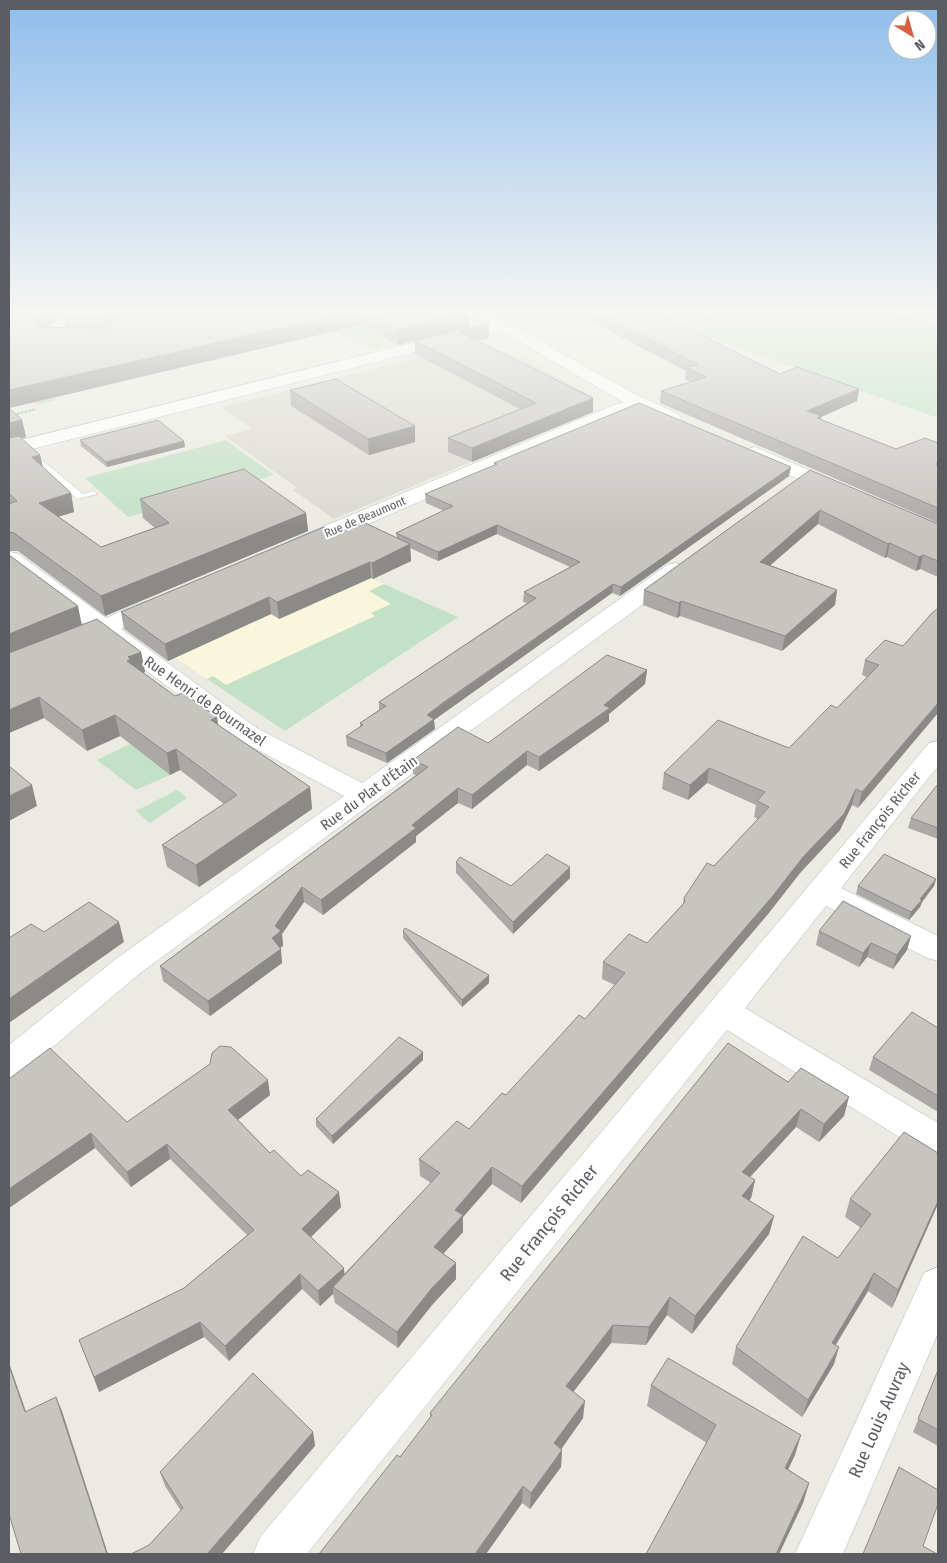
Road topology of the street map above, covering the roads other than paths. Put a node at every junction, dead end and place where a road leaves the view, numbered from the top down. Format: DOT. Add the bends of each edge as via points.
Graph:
graph roads {
  1 [pos="276,382"];
  2 [pos="600,382"];
  3 [pos="639,404"];
  4 [pos="686,424"];
  5 [pos="15,447"];
  6 [pos="741,447"];
  7 [pos="806,475"];
  8 [pos="782,491"];
  9 [pos="93,494"];
  10 [pos="858,497"];
  11 [pos="278,554"];
  12 [pos="697,554"];
  13 [pos="9,558"];
  14 [pos="178,596"];
  15 [pos="102,628"];
  16 [pos="9,667"];
  17 [pos="938,750"];
  18 [pos="365,796"];
  19 [pos="822,891"];
  20 [pos="938,950"];
  21 [pos="724,1010"];
  22 [pos="9,1064"];
  23 [pos="938,1142"];
  24 [pos="938,1286"];
  25 [pos="277,1554"];
  26 [pos="819,1554"];
  1 -- 5 [label="street"];
  2 -- 3 [label="street"];
  3 -- 4 [label="street"];
  3 -- 11 [label="street, Rue de Beaumont"];
  5 -- 9 [label="lane" via="81,497"];
  6 -- 7 [label="street"];
  7 -- 8 [label="street"];
  7 -- 10 [label="street"];
  12 -- 18 [label="street, Rue du Plat d'Étain"];
  13 -- 15 [label="street, Rue Henri de Bournazel"];
  14 -- 15 [label="street"];
  15 -- 16 [label="street"];
  15 -- 18 [label="street, Rue Henri de Bournazel" via="248,734"];
  17 -- 19 [label="street, Rue François Richer"];
  18 -- 22 [label="street, Rue du Plat d'Étain" via="128,966"];
  19 -- 20 [label="street"];
  19 -- 21 [label="street, Rue François Richer"];
  21 -- 23 [label="street"];
  21 -- 25 [label="street, Rue François Richer"];
  24 -- 26 [label="street, Rue Louis Auvray"];
}
